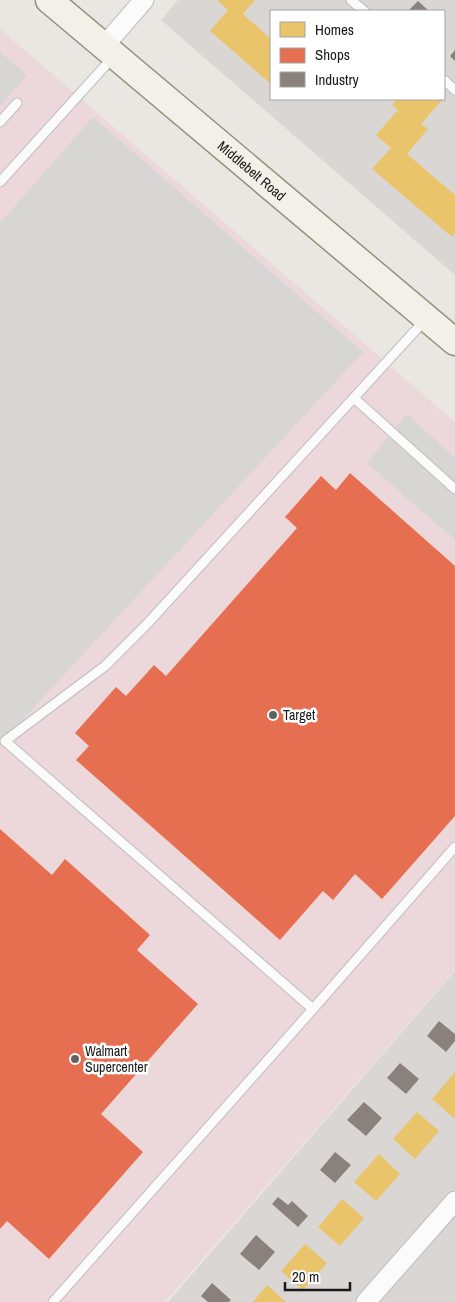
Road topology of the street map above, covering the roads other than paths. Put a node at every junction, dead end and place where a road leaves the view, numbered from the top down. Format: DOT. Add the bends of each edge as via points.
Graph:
graph roads {
  1 [pos="144,0"];
  2 [pos="351,0"];
  3 [pos="57,2"];
  4 [pos="363,10"];
  5 [pos="109,51"];
  6 [pos="445,81"];
  7 [pos="455,90"];
  8 [pos="17,103"];
  9 [pos="0,122"];
  10 [pos="0,182"];
  11 [pos="427,318"];
  12 [pos="455,342"];
  13 [pos="354,398"];
  14 [pos="455,489"];
  15 [pos="2,739"];
  16 [pos="455,847"];
  17 [pos="313,1009"];
  18 [pos="455,1201"];
  19 [pos="53,1302"];
  20 [pos="366,1302"];
  1 -- 5 [label="street"];
  2 -- 4 [label="lane"];
  3 -- 5 [label="main road, Middlebelt Road"];
  5 -- 10 [label="lane"];
  5 -- 11 [label="main road, Middlebelt Road"];
  6 -- 7 [label="lane"];
  8 -- 9 [label="lane"];
  11 -- 12 [label="main road, Middlebelt Road"];
  11 -- 13 [label="lane"];
  13 -- 14 [label="lane"];
  13 -- 15 [label="lane" via="105,666"];
  15 -- 17 [label="lane"];
  16 -- 17 [label="lane"];
  17 -- 19 [label="lane"];
  18 -- 20 [label="street"];
}
